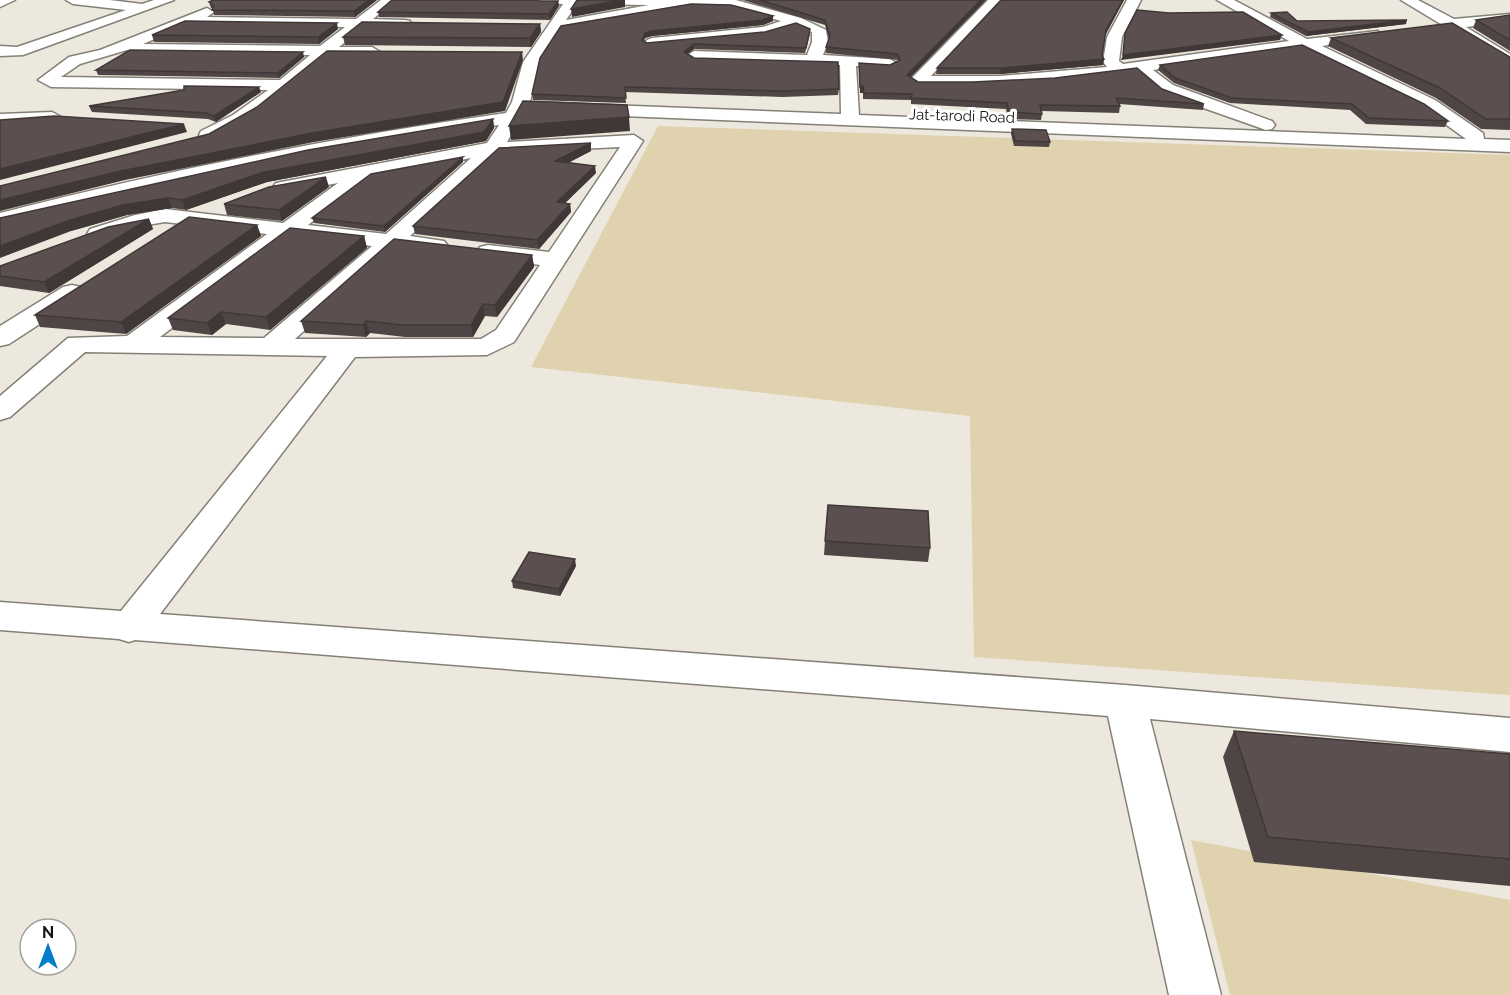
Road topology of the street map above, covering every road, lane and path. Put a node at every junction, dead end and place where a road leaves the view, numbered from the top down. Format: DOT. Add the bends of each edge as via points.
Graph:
graph roads {
  1 [pos="8,0"];
  2 [pos="73,0"];
  3 [pos="167,0"];
  4 [pos="389,0"];
  5 [pos="542,0"];
  6 [pos="573,0"];
  7 [pos="996,0"];
  8 [pos="1134,0"];
  9 [pos="1224,0"];
  10 [pos="1408,0"];
  11 [pos="691,2"];
  12 [pos="0,3"];
  13 [pos="221,3"];
  14 [pos="790,6"];
  15 [pos="143,8"];
  16 [pos="766,12"];
  17 [pos="1510,18"];
  18 [pos="187,21"];
  19 [pos="796,21"];
  20 [pos="361,23"];
  21 [pos="418,24"];
  22 [pos="1452,24"];
  23 [pos="532,26"];
  24 [pos="555,26"];
  25 [pos="1429,27"];
  26 [pos="22,32"];
  27 [pos="1384,32"];
  28 [pos="67,36"];
  29 [pos="1307,42"];
  30 [pos="633,44"];
  31 [pos="120,48"];
  32 [pos="0,51"];
  33 [pos="324,51"];
  34 [pos="18,52"];
  35 [pos="394,52"];
  36 [pos="512,54"];
  37 [pos="536,54"];
  38 [pos="0,58"];
  39 [pos="75,60"];
  40 [pos="813,60"];
  41 [pos="1510,61"];
  42 [pos="848,62"];
  43 [pos="890,64"];
  44 [pos="1139,66"];
  45 [pos="1120,70"];
  46 [pos="51,82"];
  47 [pos="285,85"];
  48 [pos="30,92"];
  49 [pos="519,106"];
  50 [pos="650,113"];
  51 [pos="850,116"];
  52 [pos="70,118"];
  53 [pos="0,119"];
  54 [pos="1277,129"];
  55 [pos="193,133"];
  56 [pos="1476,137"];
  57 [pos="1510,138"];
  58 [pos="634,141"];
  59 [pos="1510,146"];
  60 [pos="494,148"];
  61 [pos="371,169"];
  62 [pos="267,190"];
  63 [pos="238,201"];
  64 [pos="188,219"];
  65 [pos="0,220"];
  66 [pos="285,231"];
  67 [pos="158,238"];
  68 [pos="391,241"];
  69 [pos="73,242"];
  70 [pos="557,260"];
  71 [pos="89,282"];
  72 [pos="0,339"];
  73 [pos="135,343"];
  74 [pos="78,344"];
  75 [pos="271,346"];
  76 [pos="347,349"];
  77 [pos="0,411"];
  78 [pos="0,616"];
  79 [pos="129,628"];
  80 [pos="1125,701"];
  81 [pos="1510,735"];
  82 [pos="1195,995"];
  1 -- 12 [label="street"];
  2 -- 15 [label="street"];
  3 -- 15 [label="street"];
  4 -- 20 [label="street"];
  5 -- 6 [label="street"];
  6 -- 11 [label="street"];
  6 -- 24 [label="street"];
  7 -- 45 [label="street" via="917,81 1000,81"];
  8 -- 45 [label="street" via="1112,43 1111,62"];
  9 -- 29 [label="street"];
  10 -- 22 [label="street"];
  11 -- 16 [label="street" via="732,3"];
  11 -- 24 [label="street"];
  13 -- 18 [label="street"];
  13 -- 39 [label="street" via="79,53 73,57"];
  14 -- 16 [label="street"];
  15 -- 28 [label="street"];
  16 -- 19 [label="street"];
  16 -- 30 [label="street"];
  17 -- 22 [label="street"];
  18 -- 20 [label="street"];
  18 -- 31 [label="street"];
  19 -- 40 [label="street" via="819,30 820,42"];
  19 -- 40 [label="street" via="765,31 657,49"];
  20 -- 21 [label="street"];
  20 -- 33 [label="street"];
  22 -- 25 [label="street"];
  22 -- 41 [label="street"];
  23 -- 24 [label="street"];
  24 -- 37 [label="street"];
  26 -- 28 [label="street"];
  27 -- 29 [label="street"];
  28 -- 34 [label="street"];
  29 -- 44 [label="street"];
  29 -- 56 [label="street" via="1429,104"];
  31 -- 33 [label="street"];
  31 -- 39 [label="street"];
  32 -- 34 [label="street"];
  33 -- 35 [label="street"];
  33 -- 47 [label="street"];
  34 -- 38 [label="street"];
  36 -- 37 [label="street"];
  37 -- 49 [label="street"];
  39 -- 46 [label="street" via="46,80"];
  40 -- 42 [label="street"];
  42 -- 43 [label="street"];
  42 -- 51 [label="street"];
  44 -- 45 [label="street"];
  44 -- 54 [label="street" via="1167,89"];
  46 -- 47 [label="street"];
  46 -- 48 [label="street"];
  47 -- 55 [label="street" via="227,128"];
  49 -- 50 [label="street"];
  49 -- 51 [label="street, Jat-tarodi Road"];
  49 -- 60 [label="street"];
  49 -- 65 [label="street" via="156,181"];
  50 -- 51 [label="street"];
  50 -- 58 [label="street"];
  51 -- 54 [label="street, Jat-tarodi Road"];
  51 -- 59 [label="street"];
  52 -- 53 [label="street"];
  54 -- 56 [label="street, Jat-tarodi Road"];
  56 -- 57 [label="street, Jat-tarodi Road"];
  58 -- 60 [label="street"];
  58 -- 70 [label="street"];
  60 -- 61 [label="street"];
  60 -- 68 [label="street"];
  61 -- 62 [label="street"];
  61 -- 66 [label="street"];
  63 -- 64 [label="street"];
  64 -- 66 [label="street"];
  64 -- 67 [label="street"];
  64 -- 69 [label="street" via="176,215 151,217"];
  66 -- 68 [label="street"];
  66 -- 73 [label="street"];
  68 -- 70 [label="street"];
  68 -- 75 [label="street"];
  70 -- 76 [label="street" via="505,336 487,346"];
  71 -- 72 [label="street"];
  72 -- 74 [label="street"];
  73 -- 74 [label="street"];
  73 -- 75 [label="street"];
  74 -- 77 [label="street"];
  75 -- 76 [label="street"];
  76 -- 79 [label="street"];
  78 -- 79 [label="street"];
  79 -- 80 [label="street"];
  80 -- 81 [label="street"];
  80 -- 82 [label="street"];
}
